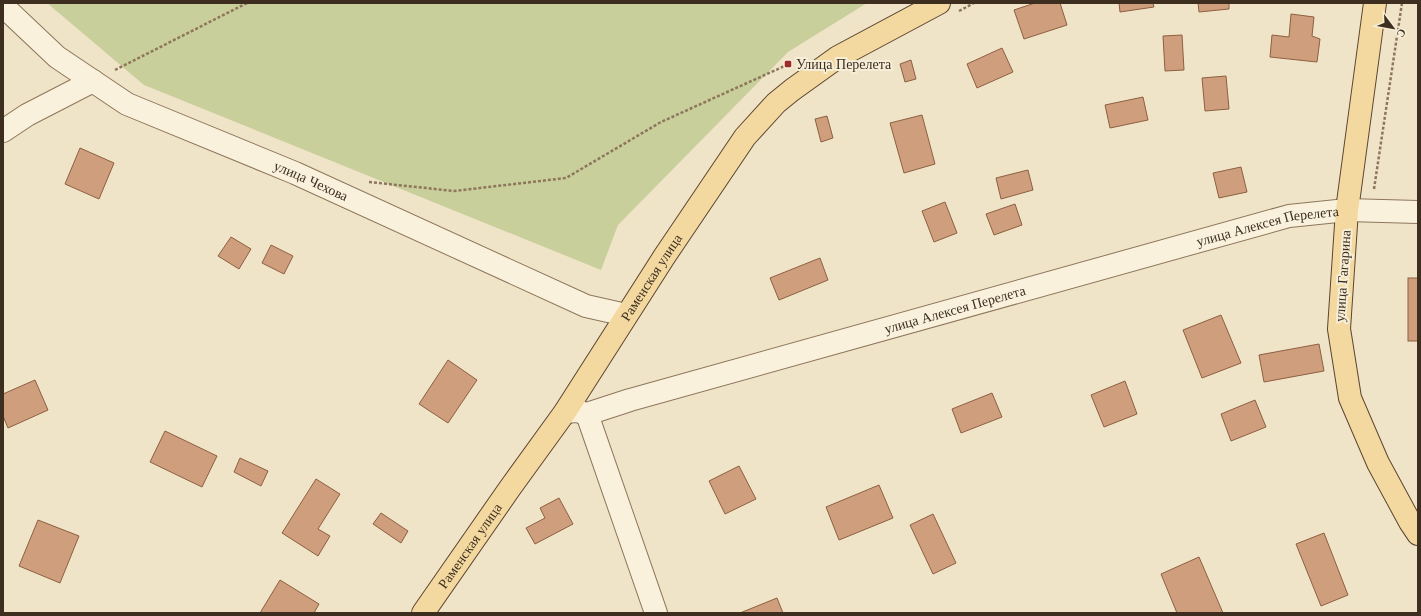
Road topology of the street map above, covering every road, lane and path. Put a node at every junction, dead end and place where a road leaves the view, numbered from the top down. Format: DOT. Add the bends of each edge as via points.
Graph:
graph roads {
  1 [pos="247,3"];
  2 [pos="939,3"];
  3 [pos="1375,3"];
  4 [pos="1402,3"];
  5 [pos="3,6"];
  6 [pos="788,64"];
  7 [pos="93,81"];
  8 [pos="3,131"];
  9 [pos="363,181"];
  10 [pos="1347,210"];
  11 [pos="1371,211"];
  12 [pos="1418,212"];
  13 [pos="626,315"];
  14 [pos="565,412"];
  15 [pos="587,414"];
  16 [pos="1418,534"];
  17 [pos="424,613"];
  18 [pos="656,613"];
  1 -- 7 [label="path"];
  2 -- 13 [label="main road, Раменская улица" via="838,57 776,103 744,137"];
  3 -- 10 [label="main road, улица Гагарина"];
  4 -- 11 [label="path"];
  5 -- 7 [label="street, улица Чехова" via="57,57"];
  6 -- 9 [label="path" via="661,122 566,178 454,191"];
  7 -- 8 [label="street" via="56,95"];
  7 -- 13 [label="street, улица Чехова" via="127,104 295,173 586,306"];
  10 -- 11 [label="street, улица Алексея Перелета"];
  10 -- 15 [label="street, улица Алексея Перелета" via="1289,216"];
  10 -- 16 [label="main road, улица Гагарина" via="1339,329 1350,398 1378,463"];
  11 -- 12 [label="street, улица Алексея Перелета"];
  13 -- 14 [label="main road, Раменская улица"];
  14 -- 15 [label="street, улица Алексея Перелета" via="577,411"];
  14 -- 17 [label="main road, Раменская улица"];
  15 -- 18 [label="street"];
}
